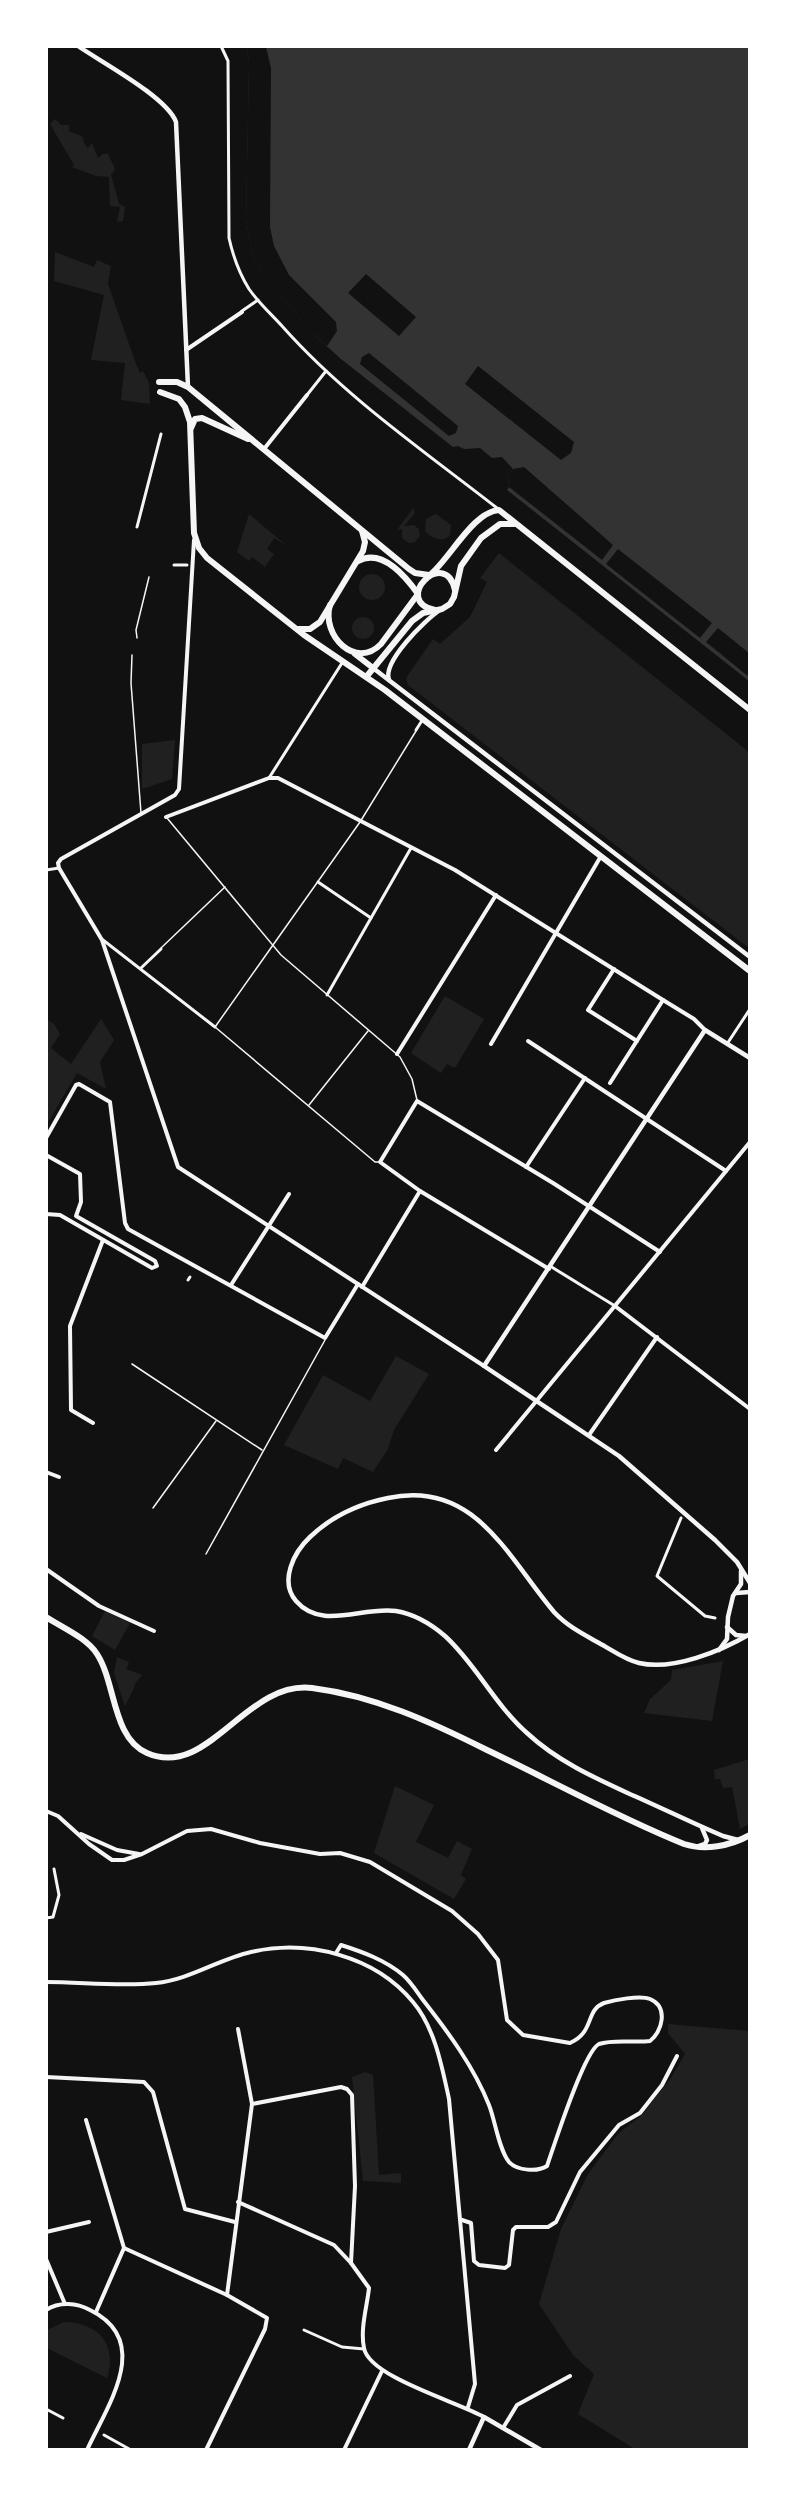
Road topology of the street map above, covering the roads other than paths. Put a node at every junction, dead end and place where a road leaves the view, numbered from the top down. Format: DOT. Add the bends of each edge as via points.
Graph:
graph roads {
  1 [pos="78,46"];
  2 [pos="221,46"];
  3 [pos="258,300"];
  4 [pos="242,312"];
  5 [pos="186,350"];
  6 [pos="326,371"];
  7 [pos="159,382"];
  8 [pos="188,387"];
  9 [pos="160,392"];
  10 [pos="308,395"];
  11 [pos="190,428"];
  12 [pos="161,434"];
  13 [pos="256,443"];
  14 [pos="264,449"];
  15 [pos="501,511"];
  16 [pos="518,525"];
  17 [pos="137,526"];
  18 [pos="360,528"];
  19 [pos="194,533"];
  20 [pos="356,563"];
  21 [pos="174,565"];
  22 [pos="187,565"];
  23 [pos="430,575"];
  24 [pos="149,577"];
  25 [pos="455,591"];
  26 [pos="418,594"];
  27 [pos="330,605"];
  28 [pos="441,609"];
  29 [pos="295,628"];
  30 [pos="137,638"];
  31 [pos="381,644"];
  32 [pos="350,650"];
  33 [pos="132,655"];
  34 [pos="343,660"];
  35 [pos="373,668"];
  36 [pos="367,676"];
  37 [pos="391,682"];
  38 [pos="750,710"];
  39 [pos="423,719"];
  40 [pos="416,730"];
  41 [pos="268,778"];
  42 [pos="141,813"];
  43 [pos="166,817"];
  44 [pos="360,822"];
  45 [pos="411,848"];
  46 [pos="601,856"];
  47 [pos="59,868"];
  48 [pos="46,870"];
  49 [pos="318,882"];
  50 [pos="225,886"];
  51 [pos="496,895"];
  52 [pos="371,918"];
  53 [pos="557,933"];
  54 [pos="102,940"];
  55 [pos="274,944"];
  56 [pos="161,949"];
  57 [pos="750,957"];
  58 [pos="141,968"];
  59 [pos="614,969"];
  60 [pos="750,971"];
  61 [pos="327,994"];
  62 [pos="663,1000"];
  63 [pos="750,1009"];
  64 [pos="215,1027"];
  65 [pos="369,1030"];
  66 [pos="705,1030"];
  67 [pos="528,1041"];
  68 [pos="637,1041"];
  69 [pos="491,1044"];
  70 [pos="727,1044"];
  71 [pos="397,1054"];
  72 [pos="750,1058"];
  73 [pos="585,1078"];
  74 [pos="610,1083"];
  75 [pos="417,1101"];
  76 [pos="309,1106"];
  77 [pos="647,1119"];
  78 [pos="46,1138"];
  79 [pos="750,1142"];
  80 [pos="46,1155"];
  81 [pos="380,1162"];
  82 [pos="526,1167"];
  83 [pos="726,1171"];
  84 [pos="420,1191"];
  85 [pos="289,1194"];
  86 [pos="589,1206"];
  87 [pos="46,1214"];
  88 [pos="269,1226"];
  89 [pos="103,1240"];
  90 [pos="660,1252"];
  91 [pos="550,1268"];
  92 [pos="231,1285"];
  93 [pos="360,1285"];
  94 [pos="615,1306"];
  95 [pos="657,1337"];
  96 [pos="325,1338"];
  97 [pos="132,1364"];
  98 [pos="484,1366"];
  99 [pos="537,1401"];
  100 [pos="750,1409"];
  101 [pos="216,1420"];
  102 [pos="93,1423"];
  103 [pos="589,1435"];
  104 [pos="496,1450"];
  105 [pos="263,1451"];
  106 [pos="46,1472"];
  107 [pos="59,1477"];
  108 [pos="153,1508"];
  109 [pos="681,1518"];
  110 [pos="206,1554"];
  111 [pos="739,1564"];
  112 [pos="46,1569"];
  113 [pos="750,1583"];
  114 [pos="750,1592"];
  115 [pos="736,1593"];
  116 [pos="98,1601"];
  117 [pos="104,1608"];
  118 [pos="46,1617"];
  119 [pos="715,1618"];
  120 [pos="728,1627"];
  121 [pos="154,1632"];
  122 [pos="748,1636"];
  123 [pos="717,1652"];
  124 [pos="46,1811"];
  125 [pos="700,1826"];
  126 [pos="78,1832"];
  127 [pos="750,1835"];
  128 [pos="741,1840"];
  129 [pos="101,1844"];
  130 [pos="692,1846"];
  131 [pos="101,1854"];
  132 [pos="142,1854"];
  133 [pos="54,1869"];
  134 [pos="46,1918"];
  135 [pos="336,1953"];
  136 [pos="46,1982"];
  137 [pos="238,2029"];
  138 [pos="677,2056"];
  139 [pos="46,2077"];
  140 [pos="252,2104"];
  141 [pos="86,2120"];
  142 [pos="238,2202"];
  143 [pos="462,2220"];
  144 [pos="89,2222"];
  145 [pos="235,2222"];
  146 [pos="46,2232"];
  147 [pos="124,2248"];
  148 [pos="46,2259"];
  149 [pos="351,2263"];
  150 [pos="227,2295"];
  151 [pos="65,2304"];
  152 [pos="46,2310"];
  153 [pos="96,2312"];
  154 [pos="305,2329"];
  155 [pos="364,2349"];
  156 [pos="382,2371"];
  157 [pos="570,2376"];
  158 [pos="468,2407"];
  159 [pos="46,2409"];
  160 [pos="484,2417"];
  161 [pos="63,2418"];
  162 [pos="503,2428"];
  163 [pos="104,2435"];
  164 [pos="87,2450"];
  165 [pos="131,2450"];
  166 [pos="206,2450"];
  167 [pos="344,2450"];
  168 [pos="469,2450"];
  169 [pos="541,2450"];
  1 -- 5 [label="street" via="157,98 174,117"];
  2 -- 3 [label="street" via="228,61 229,238 237,266"];
  3 -- 4 [label="street"];
  3 -- 6 [label="street"];
  4 -- 5 [label="street"];
  5 -- 8 [label="street"];
  6 -- 10 [label="street"];
  6 -- 15 [label="street"];
  7 -- 8 [label="main road" via="177,382"];
  8 -- 13 [label="main road"];
  9 -- 11 [label="main road" via="183,403"];
  10 -- 14 [label="street"];
  11 -- 13 [label="main road" via="194,420 202,418"];
  11 -- 19 [label="main road"];
  12 -- 17 [label="street"];
  13 -- 14 [label="main road"];
  14 -- 18 [label="main road"];
  15 -- 16 [label="main road"];
  15 -- 23 [label="main road" via="479,518"];
  16 -- 25 [label="main road" via="504,523 481,538 463,562"];
  16 -- 38 [label="main road"];
  18 -- 20 [label="main road" via="365,544"];
  18 -- 23 [label="main road" via="411,570"];
  19 -- 29 [label="main road" via="207,558"];
  19 -- 42 [label="street" via="179,789 177,794"];
  20 -- 26 [label="main road" via="366,557 377,557 400,573"];
  20 -- 27 [label="main road"];
  21 -- 22 [label="street"];
  23 -- 25 [label="main road" via="448,578"];
  23 -- 26 [label="main road" via="420,583"];
  24 -- 30 [label="lane"];
  25 -- 28 [label="main road" via="451,602"];
  26 -- 28 [label="main road" via="426,606"];
  26 -- 31 [label="main road"];
  27 -- 29 [label="main road" via="316,626"];
  27 -- 32 [label="main road" via="330,631"];
  28 -- 35 [label="main road" via="423,613 412,621"];
  28 -- 37 [label="street" via="395,657 387,673"];
  29 -- 34 [label="main road"];
  31 -- 32 [label="main road" via="368,652"];
  31 -- 35 [label="main road"];
  32 -- 35 [label="main road"];
  33 -- 42 [label="lane"];
  34 -- 36 [label="main road"];
  34 -- 41 [label="street"];
  35 -- 36 [label="main road"];
  35 -- 37 [label="street"];
  36 -- 39 [label="main road"];
  37 -- 57 [label="street"];
  39 -- 40 [label="street"];
  39 -- 46 [label="main road"];
  40 -- 44 [label="lane"];
  41 -- 43 [label="street"];
  41 -- 44 [label="street" via="278,778"];
  42 -- 47 [label="street" via="61,859"];
  43 -- 50 [label="lane"];
  44 -- 45 [label="street"];
  44 -- 49 [label="lane"];
  45 -- 51 [label="street"];
  45 -- 52 [label="street"];
  46 -- 53 [label="street"];
  46 -- 60 [label="main road"];
  47 -- 48 [label="street"];
  47 -- 54 [label="street"];
  49 -- 52 [label="street"];
  49 -- 55 [label="lane"];
  50 -- 55 [label="lane"];
  50 -- 56 [label="lane"];
  51 -- 53 [label="street"];
  51 -- 71 [label="street"];
  52 -- 61 [label="street"];
  53 -- 59 [label="street"];
  53 -- 69 [label="street"];
  54 -- 58 [label="street"];
  54 -- 88 [label="street" via="178,1167"];
  55 -- 61 [label="lane" via="281,955"];
  55 -- 64 [label="lane"];
  56 -- 58 [label="street"];
  58 -- 64 [label="street"];
  59 -- 62 [label="street"];
  59 -- 68 [label="street" via="588,1010"];
  61 -- 65 [label="lane"];
  62 -- 66 [label="street"];
  62 -- 68 [label="street"];
  63 -- 70 [label="street"];
  64 -- 76 [label="lane"];
  65 -- 71 [label="lane"];
  65 -- 76 [label="lane"];
  66 -- 70 [label="street"];
  66 -- 77 [label="street"];
  67 -- 73 [label="street"];
  68 -- 74 [label="street"];
  70 -- 72 [label="street"];
  71 -- 75 [label="lane" via="412,1079"];
  73 -- 77 [label="street"];
  73 -- 82 [label="street"];
  75 -- 81 [label="street"];
  75 -- 82 [label="street"];
  76 -- 81 [label="lane" via="375,1162"];
  77 -- 83 [label="street"];
  77 -- 86 [label="street"];
  78 -- 92 [label="street" via="77,1084 110,1100 128,1229"];
  79 -- 83 [label="street"];
  80 -- 89 [label="street" via="80,1174 81,1202 76,1216 156,1261 157,1266 152,1268"];
  81 -- 84 [label="street"];
  82 -- 86 [label="street"];
  83 -- 90 [label="street"];
  84 -- 91 [label="street"];
  84 -- 93 [label="street"];
  85 -- 88 [label="street"];
  86 -- 90 [label="street"];
  86 -- 91 [label="street"];
  87 -- 89 [label="street" via="60,1215"];
  88 -- 92 [label="street"];
  88 -- 93 [label="street"];
  89 -- 102 [label="street" via="69,1329 71,1410"];
  90 -- 94 [label="street"];
  91 -- 94 [label="street"];
  91 -- 98 [label="street"];
  92 -- 96 [label="street"];
  93 -- 96 [label="street"];
  93 -- 98 [label="street"];
  94 -- 95 [label="street"];
  94 -- 99 [label="street"];
  95 -- 100 [label="street"];
  95 -- 103 [label="street"];
  96 -- 105 [label="lane"];
  97 -- 101 [label="lane"];
  98 -- 99 [label="street"];
  99 -- 103 [label="street"];
  99 -- 104 [label="street"];
  101 -- 105 [label="lane"];
  101 -- 108 [label="lane"];
  103 -- 111 [label="street" via="652,1484"];
  105 -- 110 [label="lane"];
  106 -- 107 [label="street"];
  109 -- 119 [label="street" via="657,1576 705,1616"];
  111 -- 113 [label="street"];
  111 -- 115 [label="street" via="741,1578"];
  112 -- 117 [label="street"];
  114 -- 115 [label="street"];
  115 -- 120 [label="street"];
  116 -- 117 [label="street"];
  117 -- 121 [label="street"];
  118 -- 130 [label="main road" via="97,1653 126,1735 149,1755 175,1756 203,1747 247,1710 276,1692 321,1689 369,1700 434,1724"];
  120 -- 122 [label="street" via="736,1635"];
  120 -- 123 [label="street" via="727,1639"];
  122 -- 123 [label="street"];
  123 -- 125 [label="street" via="651,1664 635,1662 610,1650 572,1628 557,1614 487,1526 457,1506 425,1496 379,1500 331,1519 299,1547 288,1577 295,1600 317,1615 395,1611 428,1624 447,1638 505,1711 542,1746 600,1780"];
  124 -- 126 [label="street"];
  125 -- 128 [label="street"];
  125 -- 130 [label="street" via="707,1842"];
  126 -- 129 [label="street"];
  126 -- 131 [label="street"];
  127 -- 128 [label="main road"];
  128 -- 130 [label="main road" via="709,1848"];
  129 -- 131 [label="lane"];
  129 -- 132 [label="street"];
  131 -- 132 [label="street" via="112,1860"];
  132 -- 135 [label="street" via="187,1831 211,1829 260,1843 320,1854 340,1853 370,1862 452,1911 478,1934 498,1960 507,2020 523,2035 570,2043 587,2030 597,2006 624,1998 650,1999 663,2020 650,2041 600,2044 592,2049 547,2166 535,2170 514,2166 504,2153 489,2104 470,2067 404,1976 369,1954 342,1945"];
  133 -- 134 [label="street" via="59,1895 53,1917"];
  135 -- 136 [label="street" via="287,1947 252,1951 157,1983"];
  135 -- 143 [label="street" via="387,1977 414,2002 428,2027 442,2064 449,2099"];
  137 -- 140 [label="street"];
  138 -- 143 [label="street" via="662,2085 640,2113 619,2125 580,2172 556,2222 548,2227 513,2230 505,2268 474,2261 471,2223"];
  139 -- 145 [label="street" via="144,2082 153,2092 185,2209"];
  140 -- 142 [label="street"];
  140 -- 149 [label="street" via="341,2087 352,2095 355,2186"];
  141 -- 147 [label="street"];
  142 -- 145 [label="street"];
  142 -- 149 [label="street" via="333,2245"];
  143 -- 158 [label="street" via="475,2384"];
  144 -- 146 [label="street"];
  145 -- 150 [label="street"];
  147 -- 150 [label="street"];
  147 -- 153 [label="street"];
  148 -- 151 [label="street"];
  149 -- 155 [label="street" via="369,2288"];
  150 -- 166 [label="street" via="267,2318"];
  151 -- 152 [label="street"];
  151 -- 153 [label="street"];
  153 -- 164 [label="street" via="122,2342 123,2367"];
  154 -- 155 [label="street" via="342,2347"];
  155 -- 156 [label="street" via="369,2361"];
  156 -- 158 [label="street"];
  156 -- 167 [label="street"];
  157 -- 162 [label="street" via="516,2405"];
  158 -- 160 [label="street"];
  159 -- 161 [label="street"];
  160 -- 162 [label="street"];
  160 -- 168 [label="street"];
  162 -- 169 [label="street"];
  163 -- 165 [label="street"];
}
